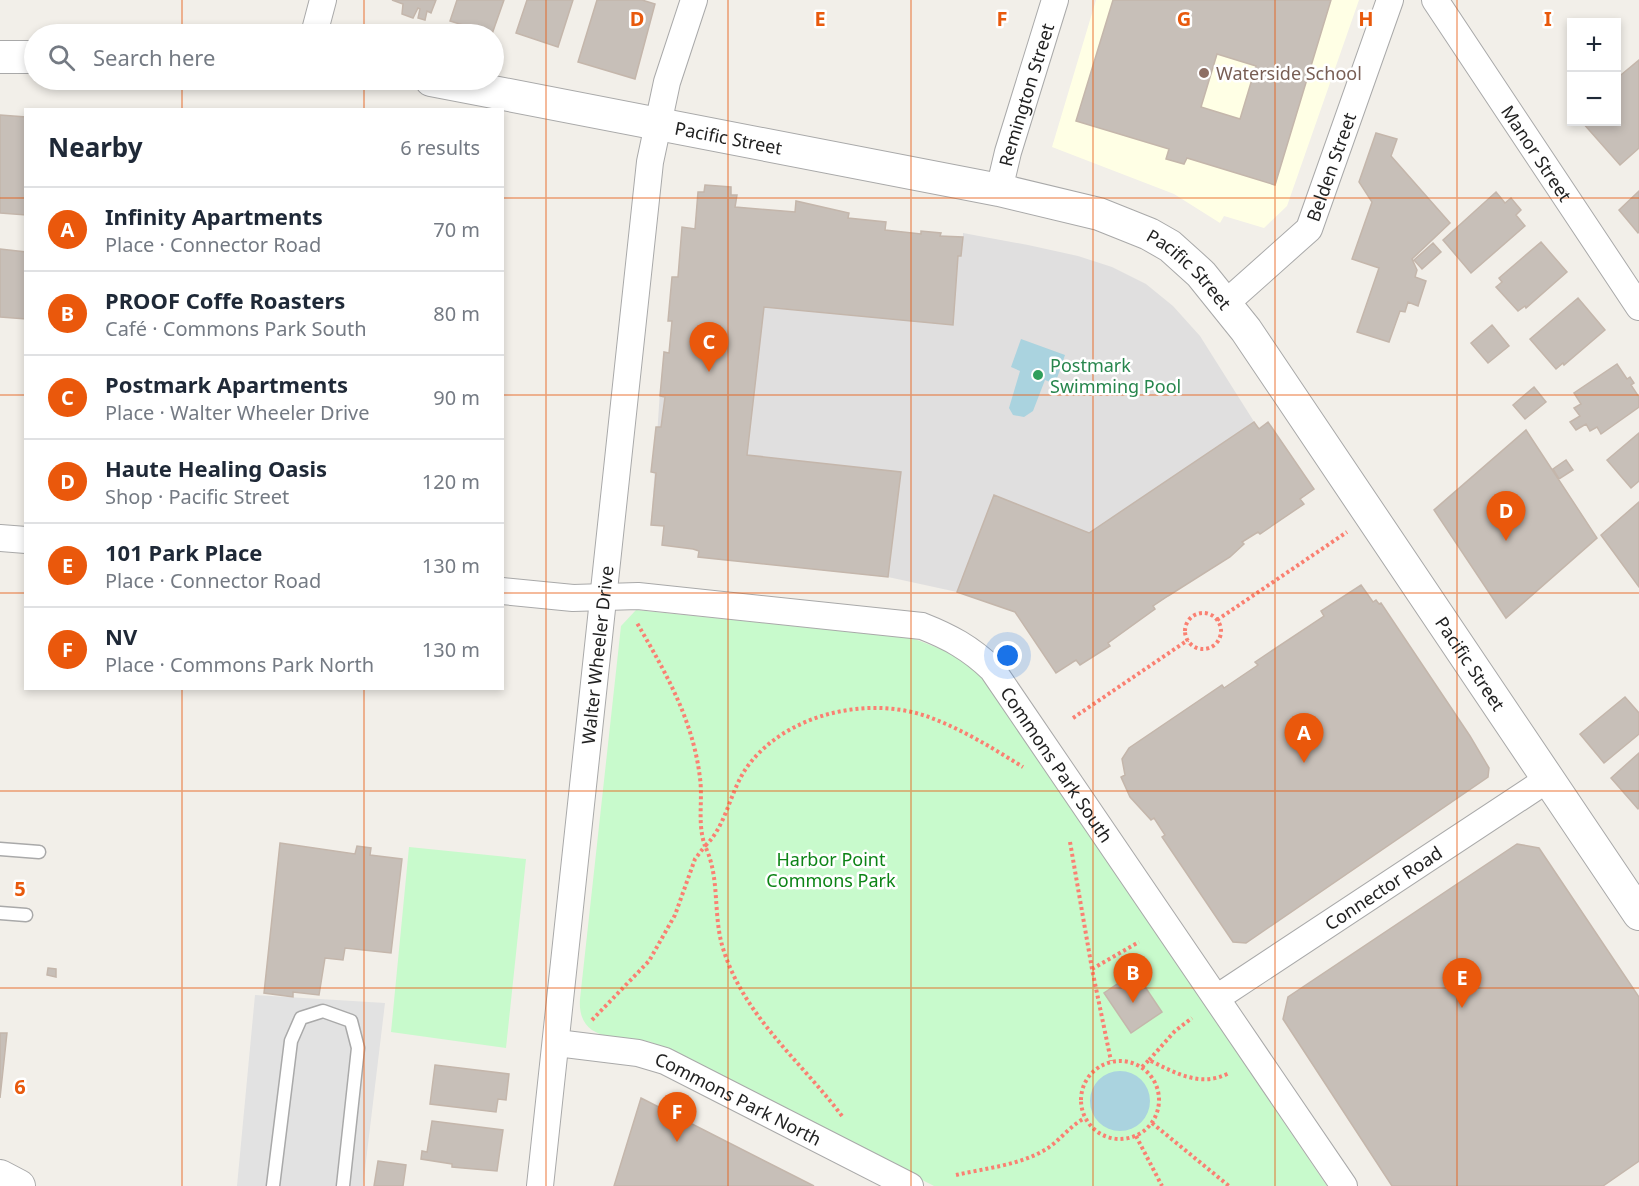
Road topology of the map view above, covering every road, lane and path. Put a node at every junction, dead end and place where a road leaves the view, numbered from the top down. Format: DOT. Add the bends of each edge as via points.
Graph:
graph roads {
  1 [pos="323,0"];
  2 [pos="694,0"];
  3 [pos="1055,0"];
  4 [pos="1390,0"];
  5 [pos="1435,0"];
  6 [pos="317,24"];
  7 [pos="0,57"];
  8 [pos="24,57"];
  9 [pos="482,90"];
  10 [pos="657,124"];
  11 [pos="999,190"];
  12 [pos="1226,303"];
  13 [pos="1639,306"];
  14 [pos="1370,516"];
  15 [pos="0,538"];
  16 [pos="24,540"];
  17 [pos="504,591"];
  18 [pos="638,596"];
  19 [pos="605,597"];
  20 [pos="1217,620"];
  21 [pos="1188,640"];
  22 [pos="1073,718"];
  23 [pos="1023,767"];
  24 [pos="1548,779"];
  25 [pos="1070,842"];
  26 [pos="705,846"];
  27 [pos="0,849"];
  28 [pos="39,852"];
  29 [pos="0,913"];
  30 [pos="1639,914"];
  31 [pos="26,915"];
  32 [pos="1138,942"];
  33 [pos="1092,969"];
  34 [pos="1218,997"];
  35 [pos="1192,1018"];
  36 [pos="591,1020"];
  37 [pos="557,1043"];
  38 [pos="1149,1060"];
  39 [pos="1112,1061"];
  40 [pos="1142,1067"];
  41 [pos="1229,1073"];
  42 [pos="842,1116"];
  43 [pos="1085,1118"];
  44 [pos="1152,1123"];
  45 [pos="1136,1137"];
  46 [pos="956,1175"];
  47 [pos="0,1176"];
  48 [pos="19,1186"];
  49 [pos="273,1186"];
  50 [pos="343,1186"];
  51 [pos="540,1186"];
  52 [pos="910,1186"];
  53 [pos="1162,1186"];
  54 [pos="1229,1186"];
  55 [pos="1344,1186"];
  1 -- 6 [label="street"];
  2 -- 10 [label="street, Walter Wheeler Drive"];
  3 -- 11 [label="street, Remington Street"];
  4 -- 12 [label="street, Belden Street" via="1309,229"];
  5 -- 13 [label="street, Manor Street"];
  7 -- 8 [label="street"];
  9 -- 10 [label="street, Pacific Street"];
  10 -- 11 [label="street, Pacific Street"];
  10 -- 19 [label="street, Walter Wheeler Drive" via="636,287"];
  11 -- 12 [label="street, Pacific Street" via="1099,214 1149,234 1170,246"];
  12 -- 14 [label="street, Pacific Street"];
  14 -- 20 [label="path"];
  14 -- 24 [label="street, Pacific Street"];
  15 -- 16 [label="street"];
  17 -- 19 [label="street, Commons Park South"];
  18 -- 19 [label="street, Commons Park South"];
  18 -- 26 [label="path" via="637,622 688,720 700,778 700,831"];
  18 -- 34 [label="street, Commons Park South" via="922,626 955,639 974,652 992,669"];
  19 -- 37 [label="street, Walter Wheeler Drive"];
  20 -- 21 [label="path" via="1207,613 1196,615 1187,623"];
  20 -- 21 [label="path" via="1221,630 1213,645 1197,647"];
  21 -- 22 [label="path"];
  23 -- 26 [label="path" via="933,718 883,708 824,716 792,728 766,746 748,766 730,796 718,834"];
  24 -- 30 [label="street, Pacific Street"];
  24 -- 34 [label="street, Connector Road"];
  25 -- 33 [label="path"];
  26 -- 36 [label="path" via="695,860 675,915 649,961"];
  26 -- 42 [label="path" via="714,865 715,907 722,945 740,986 762,1023"];
  27 -- 28 [label="lane"];
  29 -- 31 [label="lane"];
  32 -- 33 [label="path"];
  33 -- 39 [label="path"];
  34 -- 55 [label="street, Commons Park South"];
  35 -- 38 [label="path"];
  37 -- 51 [label="street, Walter Wheeler Drive"];
  37 -- 52 [label="street, Commons Park North" via="638,1053 665,1061"];
  38 -- 40 [label="path"];
  38 -- 41 [label="path" via="1193,1079 1218,1079"];
  39 -- 40 [label="path"];
  39 -- 43 [label="path" via="1093,1071 1082,1088"];
  40 -- 44 [label="path" via="1158,1087 1158,1112"];
  43 -- 45 [label="path" via="1102,1135"];
  43 -- 46 [label="path" via="1032,1155"];
  44 -- 45 [label="path"];
  44 -- 54 [label="path"];
  45 -- 53 [label="path"];
  47 -- 48 [label="street"];
  49 -- 50 [label="lane" via="291,1041 301,1018 323,1011 351,1021 358,1048"];
}
